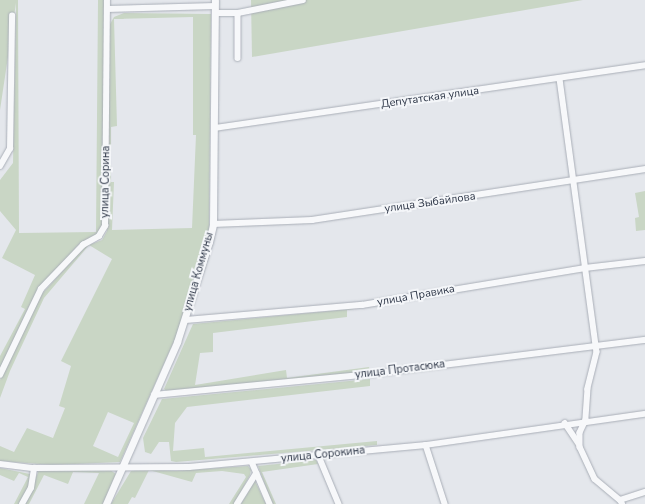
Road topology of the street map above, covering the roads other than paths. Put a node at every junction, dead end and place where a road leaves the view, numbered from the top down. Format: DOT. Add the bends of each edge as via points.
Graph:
graph roads {
  1 [pos="107,0"];
  2 [pos="303,0"];
  3 [pos="271,3"];
  4 [pos="215,6"];
  5 [pos="107,9"];
  6 [pos="238,13"];
  7 [pos="12,16"];
  8 [pos="238,58"];
  9 [pos="645,65"];
  10 [pos="560,80"];
  11 [pos="215,128"];
  12 [pos="0,166"];
  13 [pos="645,169"];
  14 [pos="574,182"];
  15 [pos="213,224"];
  16 [pos="645,261"];
  17 [pos="585,268"];
  18 [pos="186,320"];
  19 [pos="645,340"];
  20 [pos="596,345"];
  21 [pos="0,375"];
  22 [pos="154,395"];
  23 [pos="645,414"];
  24 [pos="586,420"];
  25 [pos="565,423"];
  26 [pos="426,445"];
  27 [pos="580,447"];
  28 [pos="319,456"];
  29 [pos="252,462"];
  30 [pos="0,464"];
  31 [pos="124,466"];
  32 [pos="34,468"];
  33 [pos="256,474"];
  34 [pos="645,492"];
  35 [pos="621,502"];
  36 [pos="22,504"];
  37 [pos="106,504"];
  38 [pos="237,504"];
  39 [pos="270,504"];
  40 [pos="339,504"];
  41 [pos="445,504"];
  1 -- 5 [label="street, улица Сорина"];
  2 -- 3 [label="street"];
  3 -- 6 [label="street"];
  4 -- 5 [label="street"];
  4 -- 6 [label="street"];
  4 -- 11 [label="street, улица Коммуны"];
  5 -- 21 [label="street, улица Сорина" via="105,226 99,236 83,244 41,289"];
  6 -- 8 [label="street"];
  7 -- 12 [label="street" via="10,149"];
  9 -- 10 [label="street, Депутатская улица"];
  10 -- 11 [label="street, Депутатская улица"];
  10 -- 14 [label="street"];
  11 -- 15 [label="street, улица Коммуны"];
  13 -- 14 [label="street, улица Зыбайлова"];
  14 -- 15 [label="street, улица Зыбайлова" via="312,220"];
  14 -- 17 [label="street"];
  15 -- 18 [label="street, улица Коммуны"];
  16 -- 17 [label="street, улица Правика"];
  17 -- 18 [label="street, улица Правика" via="362,305"];
  17 -- 20 [label="street"];
  18 -- 22 [label="street, улица Коммуны"];
  19 -- 20 [label="street, улица Протасюка"];
  20 -- 22 [label="street, улица Протасюка" via="371,374"];
  20 -- 24 [label="street" via="597,357 588,389"];
  22 -- 31 [label="street, улица Коммуны"];
  23 -- 24 [label="street, улица Сорокина"];
  24 -- 25 [label="street, улица Сорокина"];
  24 -- 27 [label="street" via="580,433"];
  25 -- 26 [label="street, улица Сорокина"];
  25 -- 27 [label="street"];
  26 -- 28 [label="street, улица Сорокина"];
  26 -- 41 [label="street"];
  27 -- 35 [label="street" via="595,479"];
  28 -- 29 [label="street, улица Сорокина"];
  28 -- 40 [label="street"];
  29 -- 31 [label="street, улица Сорокина" via="189,467"];
  29 -- 33 [label="street"];
  30 -- 32 [label="street, улица Сорокина"];
  31 -- 32 [label="street, улица Сорокина"];
  31 -- 37 [label="street, улица Коммуны"];
  32 -- 36 [label="street" via="31,488"];
  33 -- 38 [label="street"];
  33 -- 39 [label="street"];
  34 -- 35 [label="street"];
}
